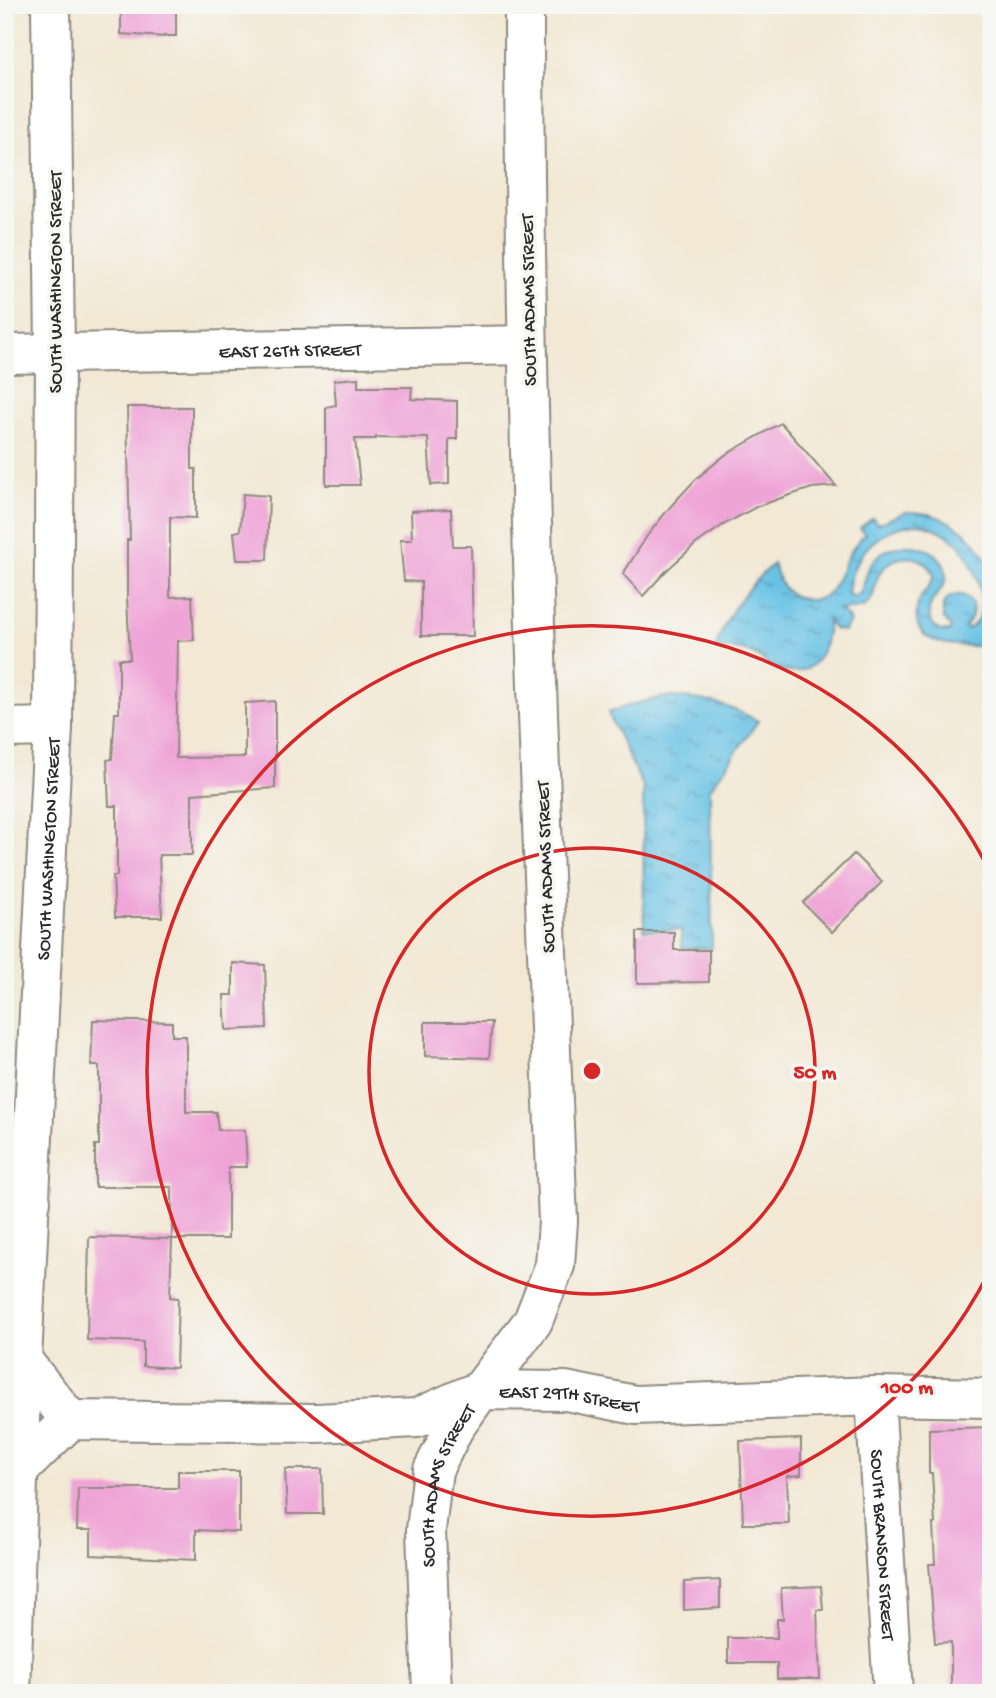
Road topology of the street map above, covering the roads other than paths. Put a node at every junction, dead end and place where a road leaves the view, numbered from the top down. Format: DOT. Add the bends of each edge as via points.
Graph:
graph roads {
  1 [pos="51,5"];
  2 [pos="524,5"];
  3 [pos="527,345"];
  4 [pos="55,352"];
  5 [pos="5,354"];
  6 [pos="53,727"];
  7 [pos="5,728"];
  8 [pos="18,1201"];
  9 [pos="22,1360"];
  10 [pos="481,1390"];
  11 [pos="875,1396"];
  12 [pos="991,1398"];
  13 [pos="69,1420"];
  14 [pos="12,1470"];
  15 [pos="11,1693"];
  16 [pos="432,1693"];
  17 [pos="893,1693"];
  1 -- 4 [label="main road, SOUTH WASHINGTON STREET"];
  2 -- 3 [label="main road, SOUTH ADAMS STREET"];
  3 -- 4 [label="main road, EAST 26TH STREET"];
  3 -- 10 [label="main road, SOUTH ADAMS STREET" via="558,1222 555,1265 533,1321"];
  4 -- 5 [label="main road, EAST 26TH STREET"];
  4 -- 6 [label="main road, SOUTH WASHINGTON STREET"];
  6 -- 7 [label="main road"];
  6 -- 8 [label="main road, SOUTH WASHINGTON STREET"];
  8 -- 9 [label="main road, SOUTH WASHINGTON STREET"];
  9 -- 13 [label="main road"];
  9 -- 14 [label="main road, SOUTH WASHINGTON STREET"];
  10 -- 11 [label="main road, EAST 29TH STREET" via="566,1391 635,1405"];
  10 -- 13 [label="main road, EAST 29TH STREET" via="417,1418 317,1423"];
  10 -- 16 [label="main road, SOUTH ADAMS STREET" via="454,1428 433,1470 426,1530"];
  11 -- 12 [label="main road, EAST 29TH STREET"];
  11 -- 17 [label="main road, SOUTH BRANSON STREET"];
  13 -- 14 [label="main road"];
  14 -- 15 [label="main road, SOUTH WASHINGTON STREET"];
}
